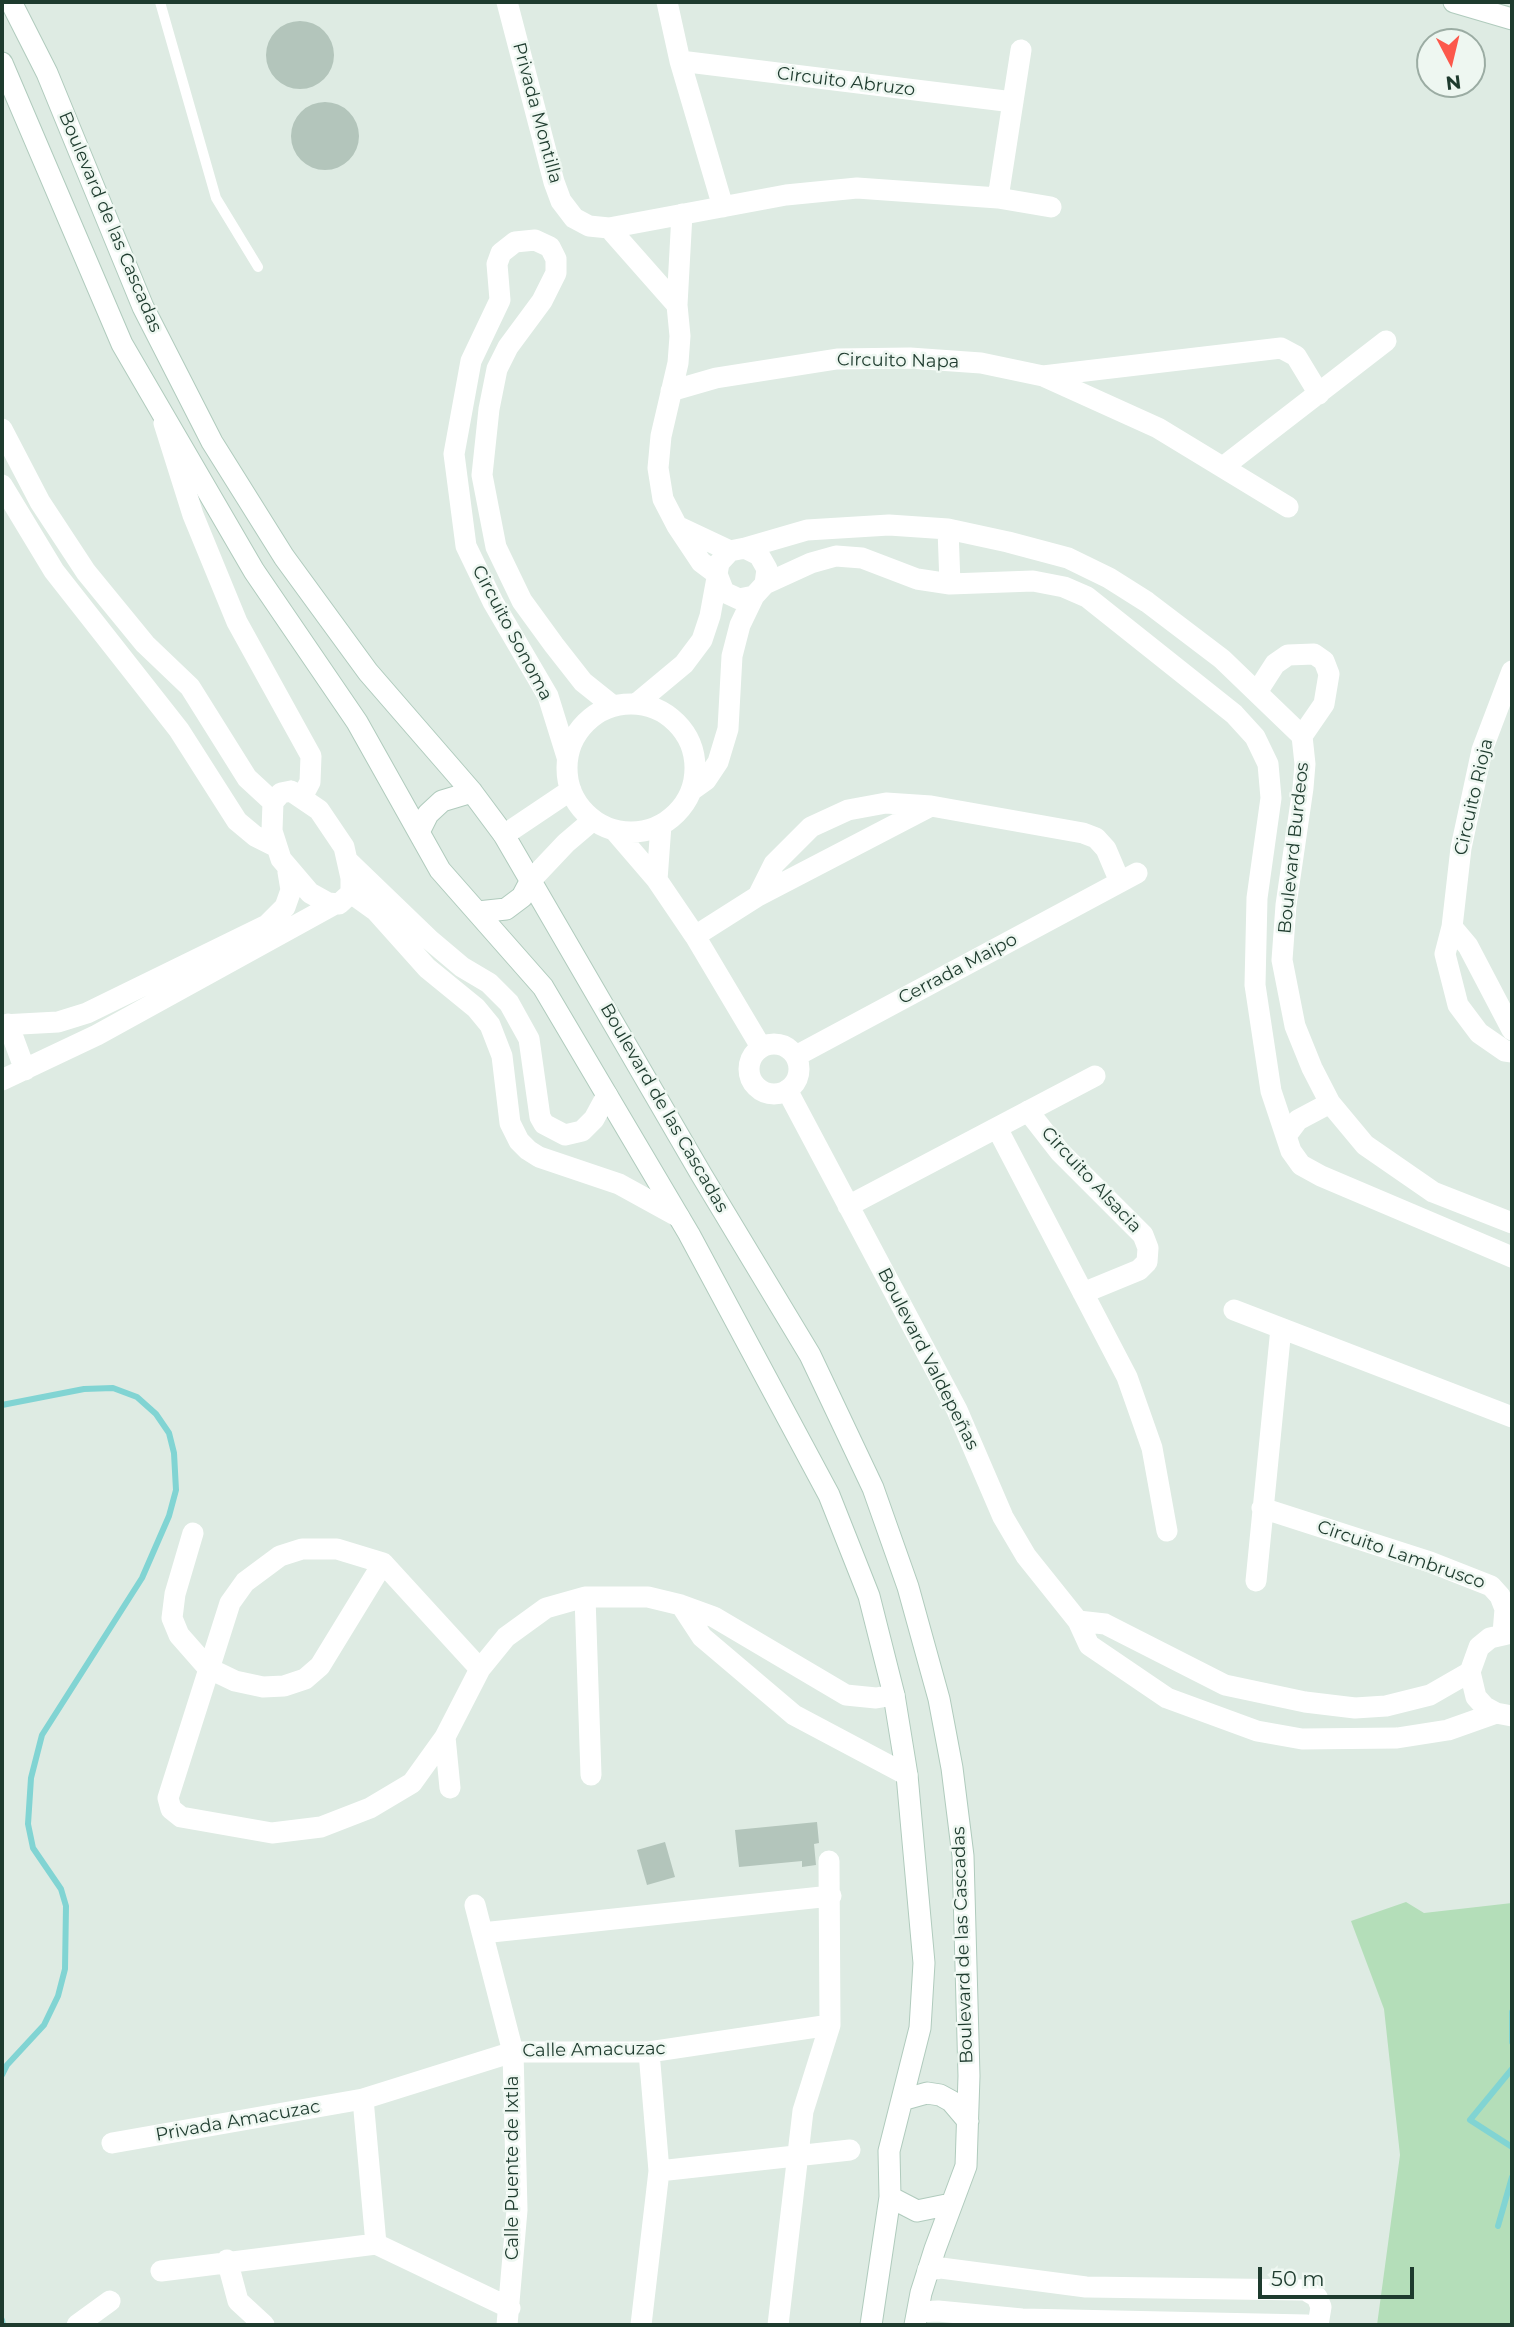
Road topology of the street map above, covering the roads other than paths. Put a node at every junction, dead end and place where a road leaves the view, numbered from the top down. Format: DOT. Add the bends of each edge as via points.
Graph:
graph roads {
  1 [pos="11,2"];
  2 [pos="160,2"];
  3 [pos="667,2"];
  4 [pos="1454,2"];
  5 [pos="508,3"];
  6 [pos="1512,19"];
  7 [pos="1021,50"];
  8 [pos="680,61"];
  9 [pos="2,64"];
  10 [pos="1013,102"];
  11 [pos="998,198"];
  12 [pos="723,207"];
  13 [pos="1051,207"];
  14 [pos="682,214"];
  15 [pos="609,228"];
  16 [pos="258,267"];
  17 [pos="677,305"];
  18 [pos="1386,341"];
  19 [pos="1044,376"];
  20 [pos="671,391"];
  21 [pos="1319,394"];
  22 [pos="161,411"];
  23 [pos="2,429"];
  24 [pos="1252,446"];
  25 [pos="1223,467"];
  26 [pos="2,485"];
  27 [pos="1261,489"];
  28 [pos="1288,507"];
  29 [pos="677,526"];
  30 [pos="948,529"];
  31 [pos="737,550"];
  32 [pos="717,576"];
  33 [pos="950,584"];
  34 [pos="760,590"];
  35 [pos="1512,671"];
  36 [pos="178,674"];
  37 [pos="146,688"];
  38 [pos="1257,692"];
  39 [pos="636,704"];
  40 [pos="613,706"];
  41 [pos="1302,736"];
  42 [pos="567,757"];
  43 [pos="571,790"];
  44 [pos="692,790"];
  45 [pos="472,792"];
  46 [pos="302,797"];
  47 [pos="273,802"];
  48 [pos="931,806"];
  49 [pos="593,820"];
  50 [pos="661,825"];
  51 [pos="1267,827"];
  52 [pos="1298,829"];
  53 [pos="614,830"];
  54 [pos="419,831"];
  55 [pos="504,835"];
  56 [pos="275,846"];
  57 [pos="349,862"];
  58 [pos="289,872"];
  59 [pos="531,880"];
  60 [pos="657,880"];
  61 [pos="758,896"];
  62 [pos="342,899"];
  63 [pos="478,912"];
  64 [pos="1452,927"];
  65 [pos="695,936"];
  66 [pos="222,957"];
  67 [pos="5,1024"];
  68 [pos="1512,1030"];
  69 [pos="761,1047"];
  70 [pos="1512,1052"];
  71 [pos="796,1056"];
  72 [pos="25,1070"];
  73 [pos="1096,1076"];
  74 [pos="2,1080"];
  75 [pos="787,1090"];
  76 [pos="607,1095"];
  77 [pos="1330,1103"];
  78 [pos="1028,1111"];
  79 [pos="997,1128"];
  80 [pos="1286,1136"];
  81 [pos="849,1206"];
  82 [pos="679,1217"];
  83 [pos="1512,1223"];
  84 [pos="1512,1257"];
  85 [pos="1083,1293"];
  86 [pos="1234,1310"];
  87 [pos="1281,1328"];
  88 [pos="1512,1417"];
  89 [pos="1262,1508"];
  90 [pos="1167,1531"];
  91 [pos="193,1533"];
  92 [pos="383,1563"];
  93 [pos="1256,1581"];
  94 [pos="585,1597"];
  95 [pos="681,1605"];
  96 [pos="1078,1620"];
  97 [pos="1507,1633"];
  98 [pos="208,1668"];
  99 [pos="480,1669"];
  100 [pos="1469,1672"];
  101 [pos="1225,1685"];
  102 [pos="894,1695"];
  103 [pos="1504,1715"];
  104 [pos="1212,1717"];
  105 [pos="445,1737"];
  106 [pos="591,1775"];
  107 [pos="907,1775"];
  108 [pos="450,1788"];
  109 [pos="829,1861"];
  110 [pos="831,1896"];
  111 [pos="475,1905"];
  112 [pos="482,1933"];
  113 [pos="830,2025"];
  114 [pos="513,2052"];
  115 [pos="649,2052"];
  116 [pos="363,2099"];
  117 [pos="902,2100"];
  118 [pos="968,2121"];
  119 [pos="112,2143"];
  120 [pos="850,2150"];
  121 [pos="797,2156"];
  122 [pos="660,2171"];
  123 [pos="890,2197"];
  124 [pos="951,2204"];
  125 [pos="376,2244"];
  126 [pos="227,2260"];
  127 [pos="928,2270"];
  128 [pos="161,2271"];
  129 [pos="1086,2287"];
  130 [pos="110,2301"];
  131 [pos="509,2316"];
  132 [pos="917,2319"];
  133 [pos="1083,2320"];
  134 [pos="1022,2322"];
  135 [pos="77,2325"];
  136 [pos="264,2325"];
  137 [pos="641,2325"];
  138 [pos="778,2325"];
  139 [pos="871,2325"];
  140 [pos="1307,2325"];
  141 [pos="1318,2325"];
  1 -- 45 [label="street, Boulevard de las Cascadas" via="47,73 143,307 212,442 284,557 368,672"];
  2 -- 16 [label="lane" via="216,198"];
  3 -- 8 [label="street"];
  4 -- 6 [label="street"];
  5 -- 15 [label="street, Privada Montilla" via="554,183 574,218 589,226"];
  7 -- 10 [label="street"];
  8 -- 10 [label="street, Circuito Abruzo"];
  8 -- 12 [label="street"];
  9 -- 22 [label="street, Boulevard de las Cascadas" via="122,344"];
  10 -- 11 [label="street"];
  11 -- 12 [label="street" via="857,188"];
  11 -- 13 [label="street"];
  12 -- 14 [label="street"];
  14 -- 15 [label="street"];
  14 -- 17 [label="street"];
  15 -- 17 [label="street"];
  17 -- 20 [label="street" via="680,336"];
  18 -- 21 [label="street"];
  19 -- 20 [label="street, Circuito Napa" via="981,363 837,359 716,378"];
  19 -- 21 [label="street, Circuito Napa" via="1281,348 1296,356"];
  19 -- 25 [label="street, Circuito Napa" via="1158,428"];
  20 -- 29 [label="street" via="658,468 663,499"];
  21 -- 24 [label="street"];
  22 -- 46 [label="street" via="212,566 265,677 311,756 310,782"];
  22 -- 54 [label="street, Boulevard de las Cascadas" via="254,570 357,722"];
  23 -- 36 [label="street" via="40,502 86,572 145,644"];
  24 -- 25 [label="street"];
  24 -- 27 [label="street"];
  25 -- 27 [label="street, Circuito Napa"];
  26 -- 37 [label="street" via="54,570"];
  27 -- 28 [label="street, Circuito Napa"];
  29 -- 31 [label="street"];
  29 -- 32 [label="street" via="701,562"];
  30 -- 31 [label="street, Boulevard Burdeos" via="889,525 807,530"];
  30 -- 33 [label="street"];
  30 -- 38 [label="street, Boulevard Burdeos" via="1068,558 1109,578 1201,643"];
  31 -- 32 [label="street" via="719,563"];
  31 -- 34 [label="street" via="759,555 767,569"];
  32 -- 34 [label="street" via="724,592 739,599"];
  32 -- 39 [label="street" via="702,640 684,664"];
  33 -- 34 [label="street, Boulevard Burdeos" via="917,579 862,558 836,556 811,563"];
  33 -- 51 [label="street, Boulevard Burdeos" via="1033,581 1087,597 1234,714 1255,737 1268,764 1271,798"];
  34 -- 44 [label="street" via="740,625 732,656 728,729 719,762"];
  35 -- 64 [label="street, Circuito Rioja" via="1482,750 1461,848"];
  36 -- 37 [label="street"];
  36 -- 47 [label="street" via="200,700 247,778"];
  37 -- 56 [label="street" via="179,730 237,821"];
  38 -- 41 [label="street, Boulevard Burdeos"];
  38 -- 41 [label="street" via="1275,664 1288,656 1314,654 1324,661 1329,674 1324,704"];
  39 -- 40 [label="street"];
  39 -- 44 [label="street" via="659,710 678,724 691,744 696,767"];
  40 -- 42 [label="street" via="591,717 576,735"];
  40 -- 42 [label="street, Circuito Sonoma" via="583,682 554,645 522,601 496,547 482,475 497,369 556,273 550,247 535,240 515,242 501,253 497,264 497,310 471,360 454,454 466,546 548,696"];
  41 -- 52 [label="street, Boulevard Burdeos" via="1305,764"];
  42 -- 43 [label="street"];
  43 -- 49 [label="street"];
  43 -- 55 [label="street"];
  44 -- 50 [label="street" via="680,811"];
  45 -- 54 [label="street" via="442,800"];
  45 -- 55 [label="street, Boulevard de las Cascadas"];
  46 -- 47 [label="street" via="286,791"];
  46 -- 57 [label="street" via="329,821"];
  47 -- 56 [label="street"];
  48 -- 61 [label="street"];
  48 -- 61 [label="street, Cerrada Maipo" via="886,803 848,810 811,827 774,864"];
  48 -- 71 [label="street, Cerrada Maipo" via="1083,833 1096,838 1128,877"];
  49 -- 53 [label="street"];
  49 -- 59 [label="street"];
  50 -- 53 [label="street" via="638,832"];
  50 -- 60 [label="street"];
  51 -- 52 [label="street"];
  51 -- 80 [label="street, Boulevard Burdeos" via="1257,898 1255,985 1271,1091"];
  52 -- 77 [label="street, Boulevard Burdeos" via="1282,960 1296,1026"];
  53 -- 60 [label="street"];
  54 -- 63 [label="street, Boulevard de las Cascadas" via="440,870"];
  55 -- 59 [label="street, Boulevard de las Cascadas"];
  56 -- 58 [label="street"];
  57 -- 62 [label="street"];
  57 -- 76 [label="street" via="430,940 509,1003 529,1039 544,1124 565,1135 582,1131"];
  58 -- 62 [label="street" via="310,893"];
  58 -- 66 [label="street" via="291,890 280,914"];
  59 -- 63 [label="street" via="515,904 497,912"];
  59 -- 118 [label="street, Boulevard de las Cascadas" via="810,1354 873,1488 908,1587 939,1699 963,1856"];
  60 -- 65 [label="street"];
  61 -- 65 [label="street"];
  62 -- 66 [label="street"];
  62 -- 82 [label="street" via="376,911 427,968 490,1024 502,1056 510,1123 528,1150 619,1184"];
  63 -- 76 [label="street, Boulevard de las Cascadas" via="543,987"];
  64 -- 68 [label="street" via="1468,946"];
  64 -- 70 [label="street, Circuito Rioja" via="1445,954 1458,1004 1479,1033"];
  65 -- 69 [label="street"];
  66 -- 67 [label="street" via="73,1018"];
  66 -- 72 [label="street" via="97,1035"];
  67 -- 72 [label="street"];
  69 -- 71 [label="street" via="786,1047"];
  69 -- 75 [label="street" via="753,1055 750,1077 765,1092"];
  71 -- 75 [label="street" via="796,1081"];
  72 -- 74 [label="street"];
  73 -- 78 [label="street, Circuito Alsacia"];
  75 -- 81 [label="street, Boulevard Valdepeñas"];
  76 -- 82 [label="street, Boulevard de las Cascadas"];
  77 -- 80 [label="street" via="1298,1120"];
  77 -- 83 [label="street, Boulevard Burdeos" via="1365,1145 1433,1192"];
  78 -- 79 [label="street, Circuito Alsacia"];
  78 -- 85 [label="street, Circuito Alsacia" via="1060,1152 1143,1235 1148,1248 1147,1262 1139,1270"];
  79 -- 81 [label="street, Circuito Alsacia"];
  79 -- 85 [label="street"];
  80 -- 84 [label="street, Boulevard Burdeos" via="1301,1165 1321,1176"];
  81 -- 96 [label="street, Boulevard Valdepeñas" via="957,1410 1003,1517 1026,1556"];
  82 -- 102 [label="street, Boulevard de las Cascadas" via="829,1495 869,1596"];
  85 -- 90 [label="street" via="1127,1377 1152,1448"];
  86 -- 87 [label="street"];
  87 -- 88 [label="street"];
  87 -- 89 [label="street"];
  89 -- 93 [label="street"];
  89 -- 97 [label="street, Circuito Lambrusco" via="1491,1586 1505,1609"];
  91 -- 98 [label="street" via="172,1618 179,1635"];
  92 -- 98 [label="street" via="320,1666 305,1679 263,1687"];
  92 -- 98 [label="street" via="337,1549 302,1549 280,1556 245,1583 230,1603"];
  92 -- 99 [label="street"];
  94 -- 95 [label="street" via="648,1597"];
  94 -- 99 [label="street" via="546,1608 524,1621"];
  94 -- 106 [label="street"];
  95 -- 102 [label="street" via="715,1617 846,1695"];
  95 -- 107 [label="street" via="702,1637 794,1715"];
  96 -- 101 [label="street" via="1105,1625"];
  96 -- 104 [label="street, Boulevard Valdepeñas" via="1089,1645 1167,1698"];
  97 -- 100 [label="street" via="1479,1647"];
  98 -- 105 [label="street" via="168,1798 171,1809 181,1817 272,1833 321,1827 370,1808 412,1783"];
  99 -- 105 [label="street"];
  100 -- 101 [label="street" via="1430,1695 1386,1706 1305,1702"];
  100 -- 103 [label="street" via="1476,1697"];
  101 -- 104 [label="street"];
  102 -- 107 [label="street, Boulevard de las Cascadas"];
  103 -- 104 [label="street, Boulevard Valdepeñas" via="1448,1730 1348,1741 1302,1739"];
  105 -- 108 [label="street"];
  107 -- 117 [label="street, Boulevard de las Cascadas" via="924,1963 920,2028"];
  109 -- 110 [label="street"];
  110 -- 112 [label="street"];
  110 -- 113 [label="street"];
  111 -- 112 [label="street, Calle Puente de Ixtla"];
  112 -- 114 [label="street, Calle Puente de Ixtla"];
  113 -- 115 [label="street, Calle Amacuzac"];
  113 -- 121 [label="street" via="803,2111"];
  114 -- 115 [label="street, Calle Amacuzac"];
  114 -- 116 [label="street, Calle Amacuzac"];
  114 -- 131 [label="street, Calle Puente de Ixtla" via="517,2210"];
  115 -- 122 [label="street"];
  116 -- 119 [label="street, Privada Amacuzac"];
  116 -- 125 [label="street"];
  117 -- 118 [label="street" via="927,2093 940,2095"];
  117 -- 123 [label="street, Boulevard de las Cascadas" via="889,2151"];
  118 -- 124 [label="street, Boulevard de las Cascadas" via="966,2166"];
  120 -- 121 [label="street"];
  121 -- 122 [label="street"];
  121 -- 138 [label="street"];
  122 -- 137 [label="street"];
  123 -- 124 [label="street" via="917,2211"];
  123 -- 139 [label="street, Boulevard de las Cascadas"];
  124 -- 127 [label="street, Boulevard de las Cascadas"];
  125 -- 126 [label="street"];
  125 -- 131 [label="street"];
  126 -- 128 [label="street"];
  126 -- 136 [label="street" via="238,2301"];
  127 -- 129 [label="street"];
  127 -- 132 [label="street, Boulevard de las Cascadas"];
  129 -- 133 [label="street"];
  129 -- 141 [label="street" via="1305,2290 1317,2297 1321,2307"];
  130 -- 135 [label="street"];
  132 -- 134 [label="street" via="938,2311"];
  133 -- 134 [label="street"];
  133 -- 140 [label="street"];
}
